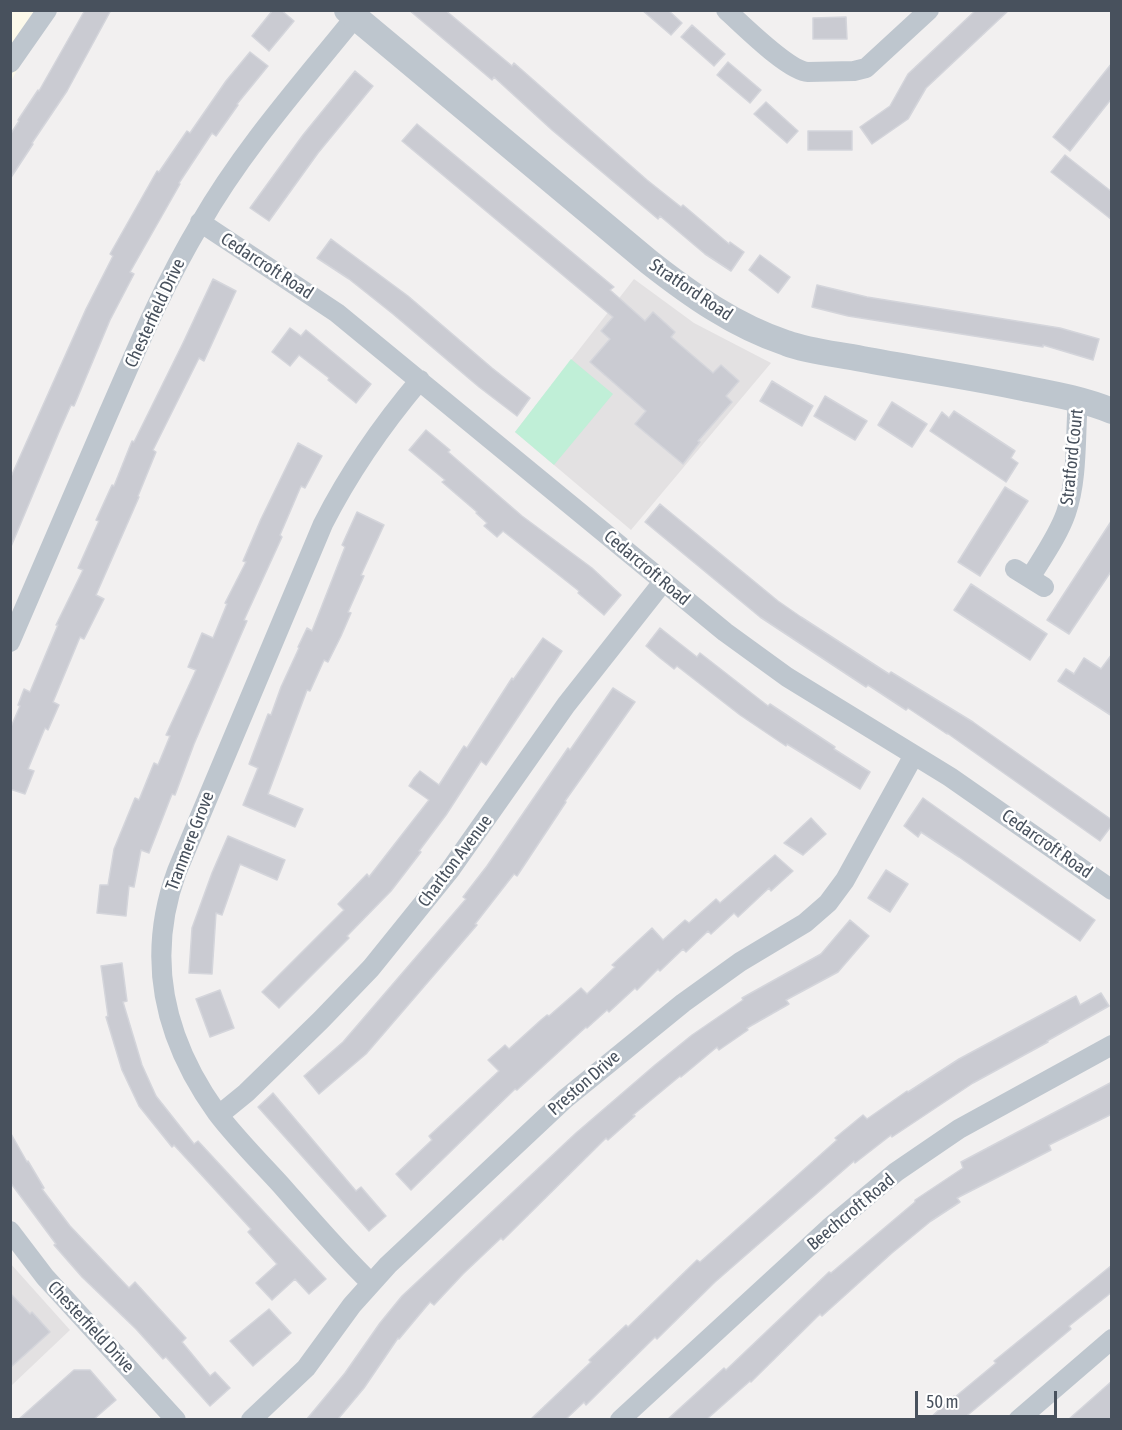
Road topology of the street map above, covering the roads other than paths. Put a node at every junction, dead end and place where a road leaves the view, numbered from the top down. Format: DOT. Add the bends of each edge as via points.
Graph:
graph roads {
  1 [pos="47,10"];
  2 [pos="726,10"];
  3 [pos="929,10"];
  4 [pos="351,14"];
  5 [pos="10,63"];
  6 [pos="201,222"];
  7 [pos="420,380"];
  8 [pos="1078,399"];
  9 [pos="1112,411"];
  10 [pos="1030,578"];
  11 [pos="663,582"];
  12 [pos="10,642"];
  13 [pos="914,755"];
  14 [pos="1112,890"];
  15 [pos="1112,1045"];
  16 [pos="219,1115"];
  17 [pos="10,1231"];
  18 [pos="370,1283"];
  19 [pos="1112,1339"];
  20 [pos="176,1419"];
  21 [pos="251,1419"];
  22 [pos="620,1419"];
  23 [pos="1018,1419"];
  1 -- 5 [label="street"];
  2 -- 3 [label="street" via="802,72 866,68"];
  4 -- 6 [label="street, Chesterfield Drive"];
  4 -- 8 [label="street, Stratford Road" via="667,276 715,310 787,344"];
  6 -- 7 [label="street, Cedarcroft Road" via="337,313"];
  6 -- 12 [label="street, Chesterfield Drive" via="142,336"];
  7 -- 11 [label="street, Cedarcroft Road"];
  7 -- 16 [label="street, Tranmere Grove" via="374,438 323,524 170,890 161,948 165,1001 189,1068"];
  8 -- 9 [label="street, Stratford Road"];
  8 -- 10 [label="street, Stratford Court" via="1069,503"];
  11 -- 13 [label="street, Cedarcroft Road" via="787,677"];
  11 -- 16 [label="street, Charlton Avenue" via="566,705 475,836 385,952 328,1013"];
  13 -- 14 [label="street, Cedarcroft Road"];
  13 -- 18 [label="street, Preston Drive" via="845,880 828,903 715,979 608,1062"];
  15 -- 22 [label="street, Beechcroft Road" via="959,1129 896,1172"];
  16 -- 18 [label="street, Tranmere Grove"];
  17 -- 20 [label="street, Chesterfield Drive" via="45,1277"];
  18 -- 21 [label="street, Preston Drive" via="306,1368"];
  19 -- 23 [label="street"];
}
